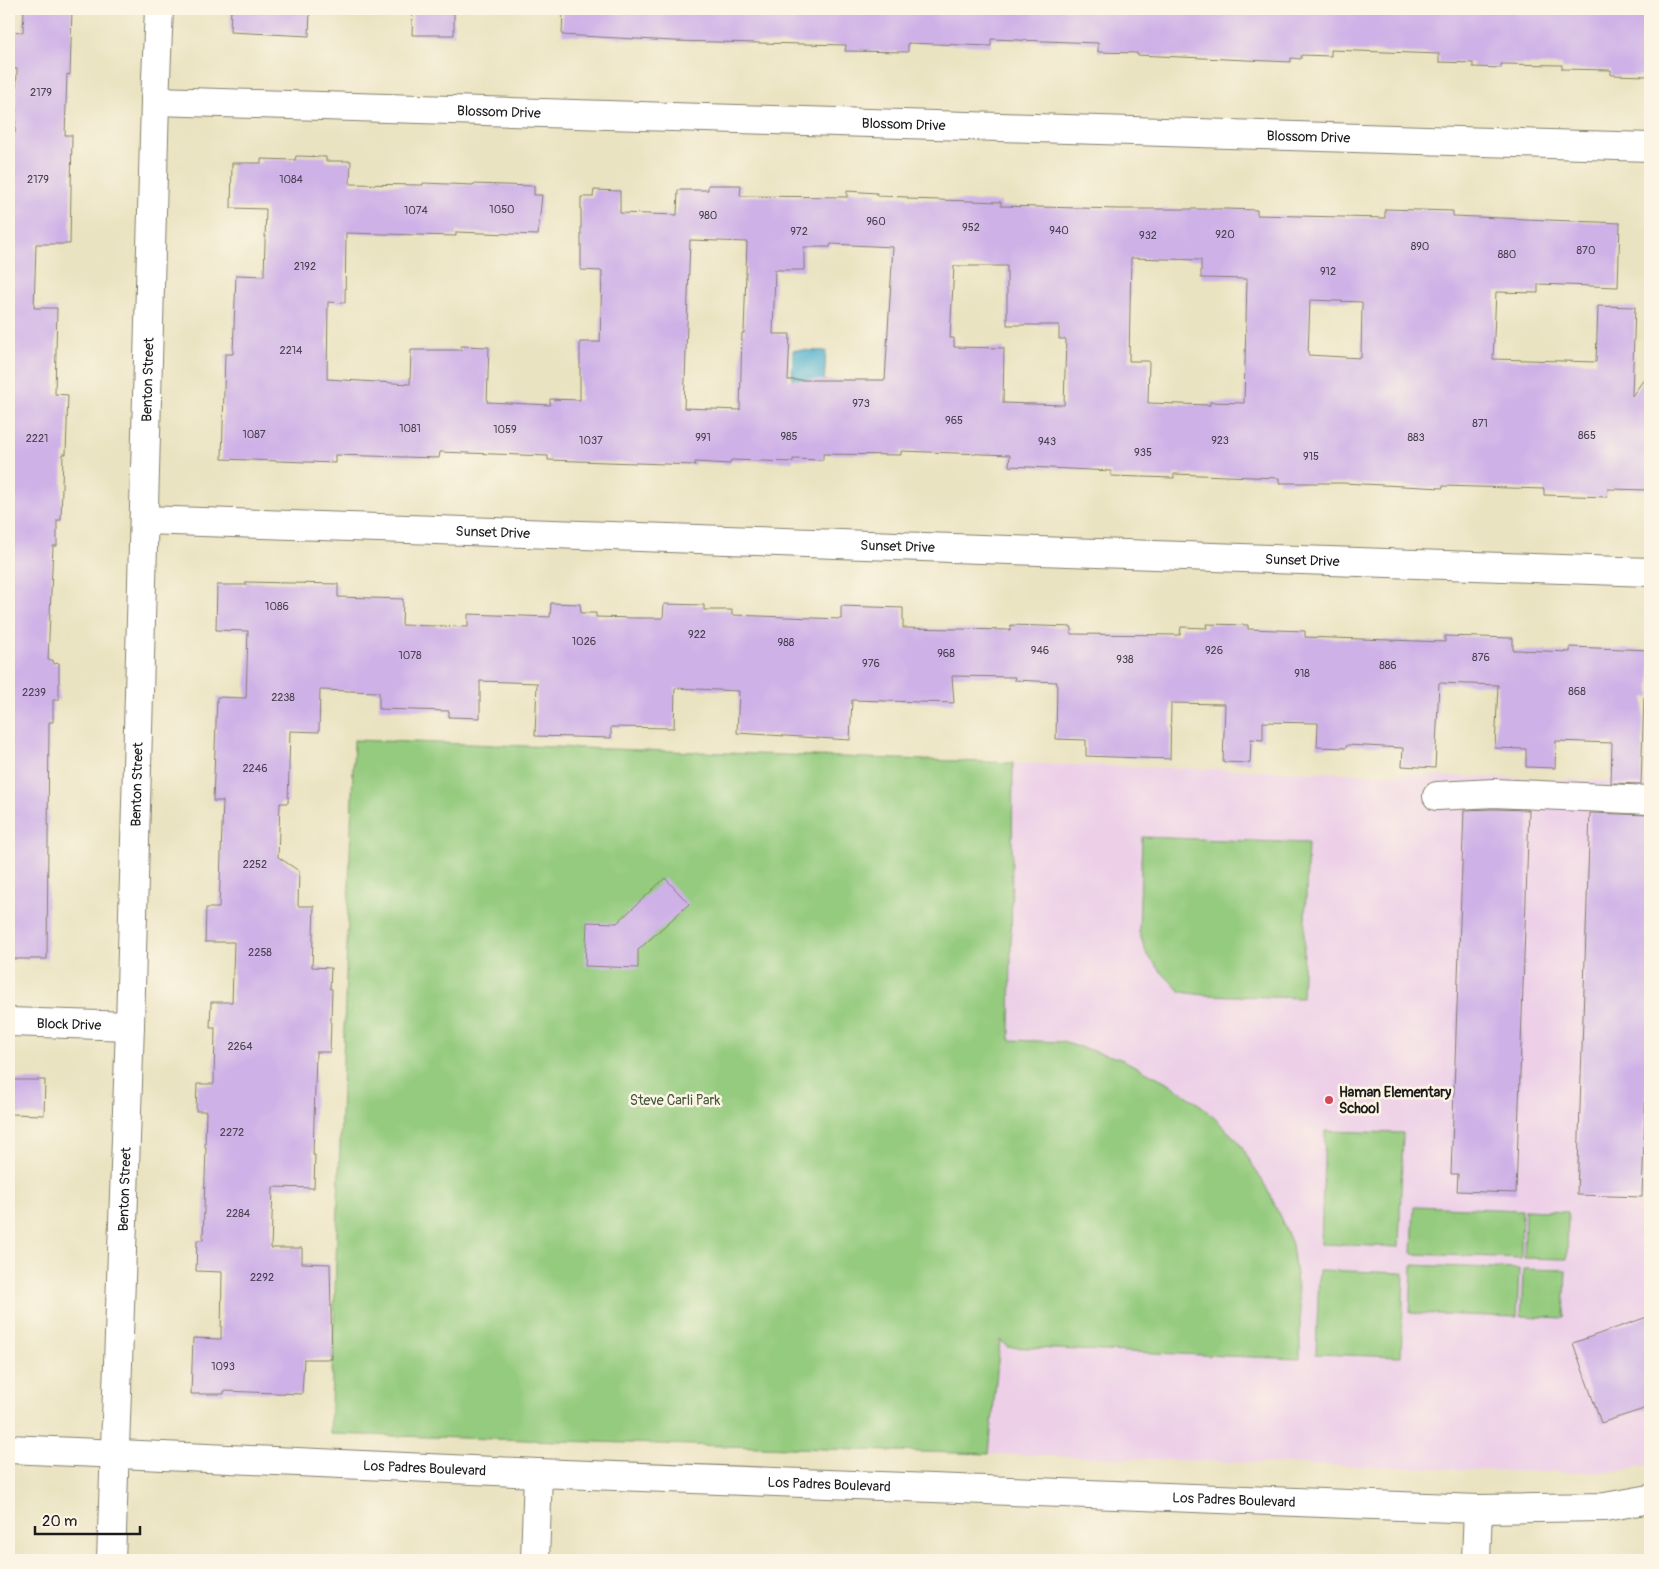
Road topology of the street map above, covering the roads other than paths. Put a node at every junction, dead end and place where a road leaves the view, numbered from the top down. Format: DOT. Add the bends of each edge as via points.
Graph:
graph roads {
  1 [pos="159,9"];
  2 [pos="155,101"];
  3 [pos="1650,147"];
  4 [pos="144,520"];
  5 [pos="1650,572"];
  6 [pos="1437,796"];
  7 [pos="1650,800"];
  8 [pos="9,1022"];
  9 [pos="130,1026"];
  10 [pos="9,1449"];
  11 [pos="114,1455"];
  12 [pos="538,1473"];
  13 [pos="1650,1499"];
  14 [pos="1478,1509"];
  15 [pos="111,1560"];
  16 [pos="535,1560"];
  17 [pos="1476,1560"];
  1 -- 2 [label="street, Benton Street"];
  2 -- 3 [label="street, Blossom Drive"];
  2 -- 4 [label="street, Benton Street"];
  4 -- 5 [label="street, Sunset Drive"];
  4 -- 9 [label="street, Benton Street"];
  6 -- 7 [label="street" via="1494,793"];
  8 -- 9 [label="street, Block Drive"];
  9 -- 11 [label="street, Benton Street"];
  10 -- 11 [label="street, Los Padres Boulevard"];
  11 -- 12 [label="street, Los Padres Boulevard"];
  11 -- 15 [label="street, Benton Street"];
  12 -- 14 [label="street, Los Padres Boulevard"];
  12 -- 16 [label="street"];
  13 -- 14 [label="street, Los Padres Boulevard" via="1605,1507"];
  14 -- 17 [label="street"];
}
